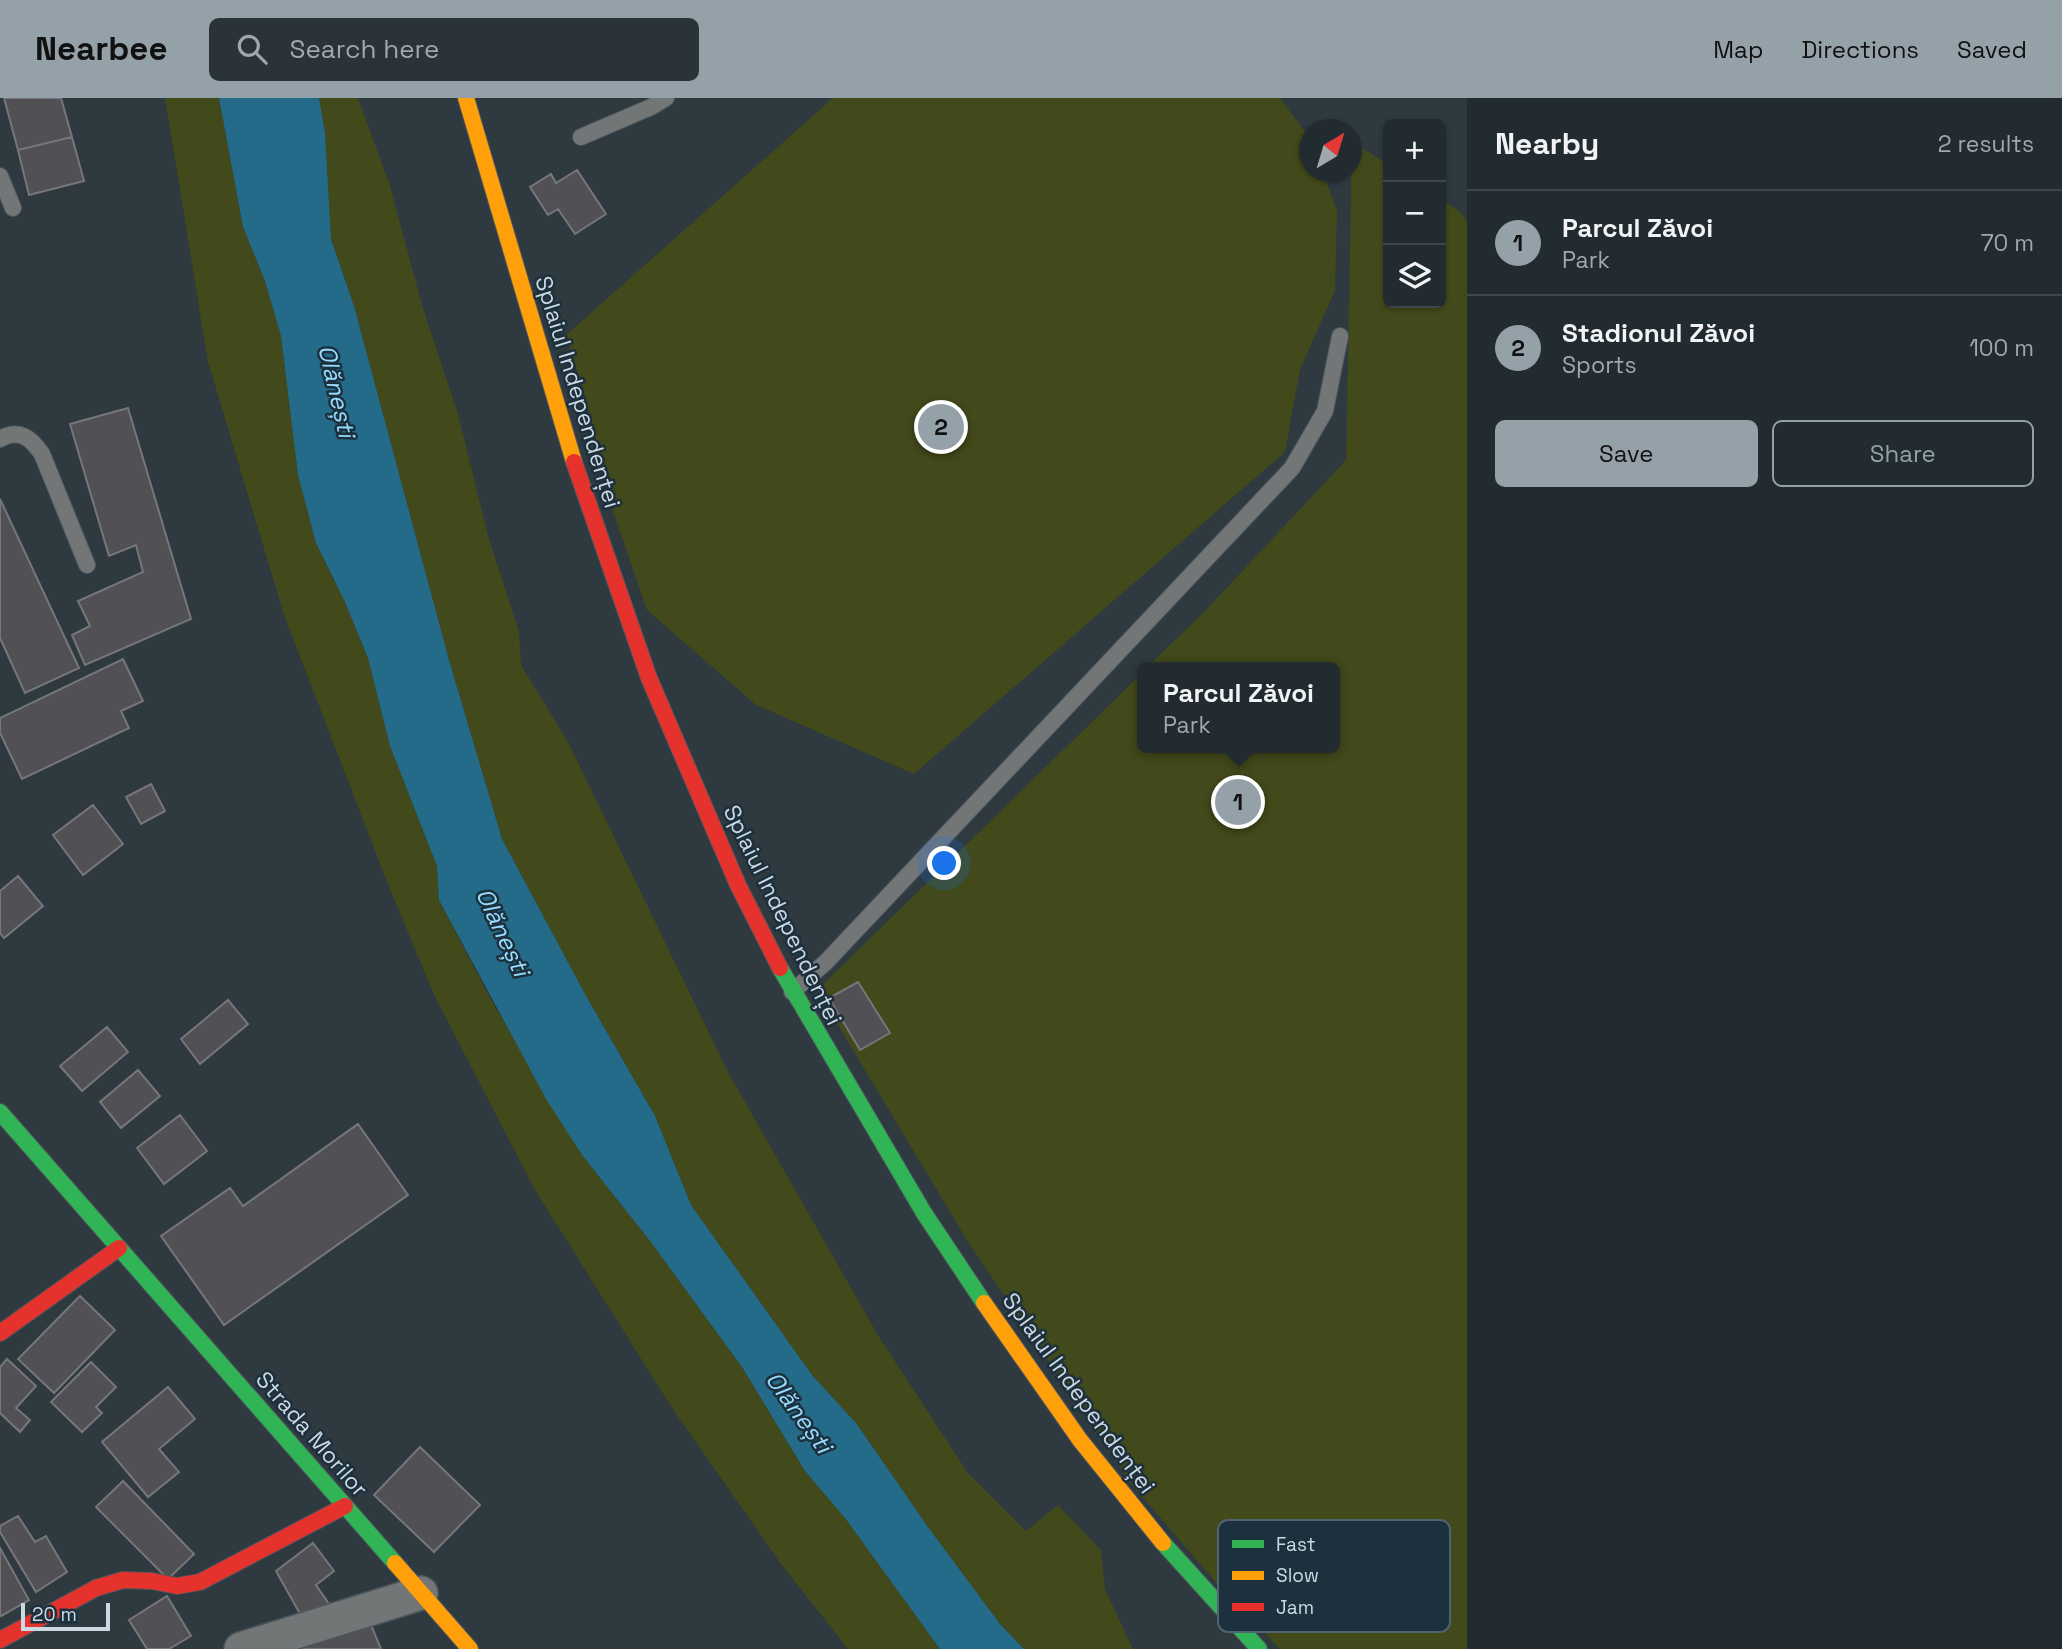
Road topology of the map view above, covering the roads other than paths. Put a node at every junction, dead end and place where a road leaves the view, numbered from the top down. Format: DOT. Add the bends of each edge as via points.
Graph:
graph roads {
  1 [pos="466,98"];
  2 [pos="666,98"];
  3 [pos="581,137"];
  4 [pos="0,176"];
  5 [pos="13,208"];
  6 [pos="1340,336"];
  7 [pos="0,439"];
  8 [pos="87,565"];
  9 [pos="792,992"];
  10 [pos="0,1112"];
  11 [pos="119,1248"];
  12 [pos="0,1333"];
  13 [pos="345,1506"];
  14 [pos="421,1593"];
  15 [pos="1218,1605"];
  16 [pos="1243,1632"];
  17 [pos="0,1640"];
  18 [pos="242,1649"];
  19 [pos="470,1649"];
  20 [pos="1259,1649"];
  1 -- 9 [label="street, Splaiul Independenței" via="574,461 649,678 738,885"];
  2 -- 3 [label="lane"];
  4 -- 5 [label="lane"];
  6 -- 9 [label="lane" via="1325,411 1292,468 826,962"];
  7 -- 8 [label="lane" via="22,434 42,454"];
  9 -- 15 [label="street, Splaiul Independenței" via="924,1213 1063,1417"];
  10 -- 11 [label="street, Strada Morilor"];
  11 -- 12 [label="street"];
  11 -- 13 [label="street, Strada Morilor"];
  13 -- 14 [label="street, Strada Morilor"];
  13 -- 17 [label="street" via="200,1582 177,1586 123,1580 96,1588"];
  14 -- 18 [label="street"];
  14 -- 19 [label="street, Strada Morilor"];
  16 -- 20 [label="street, Splaiul Independenței"];
}
